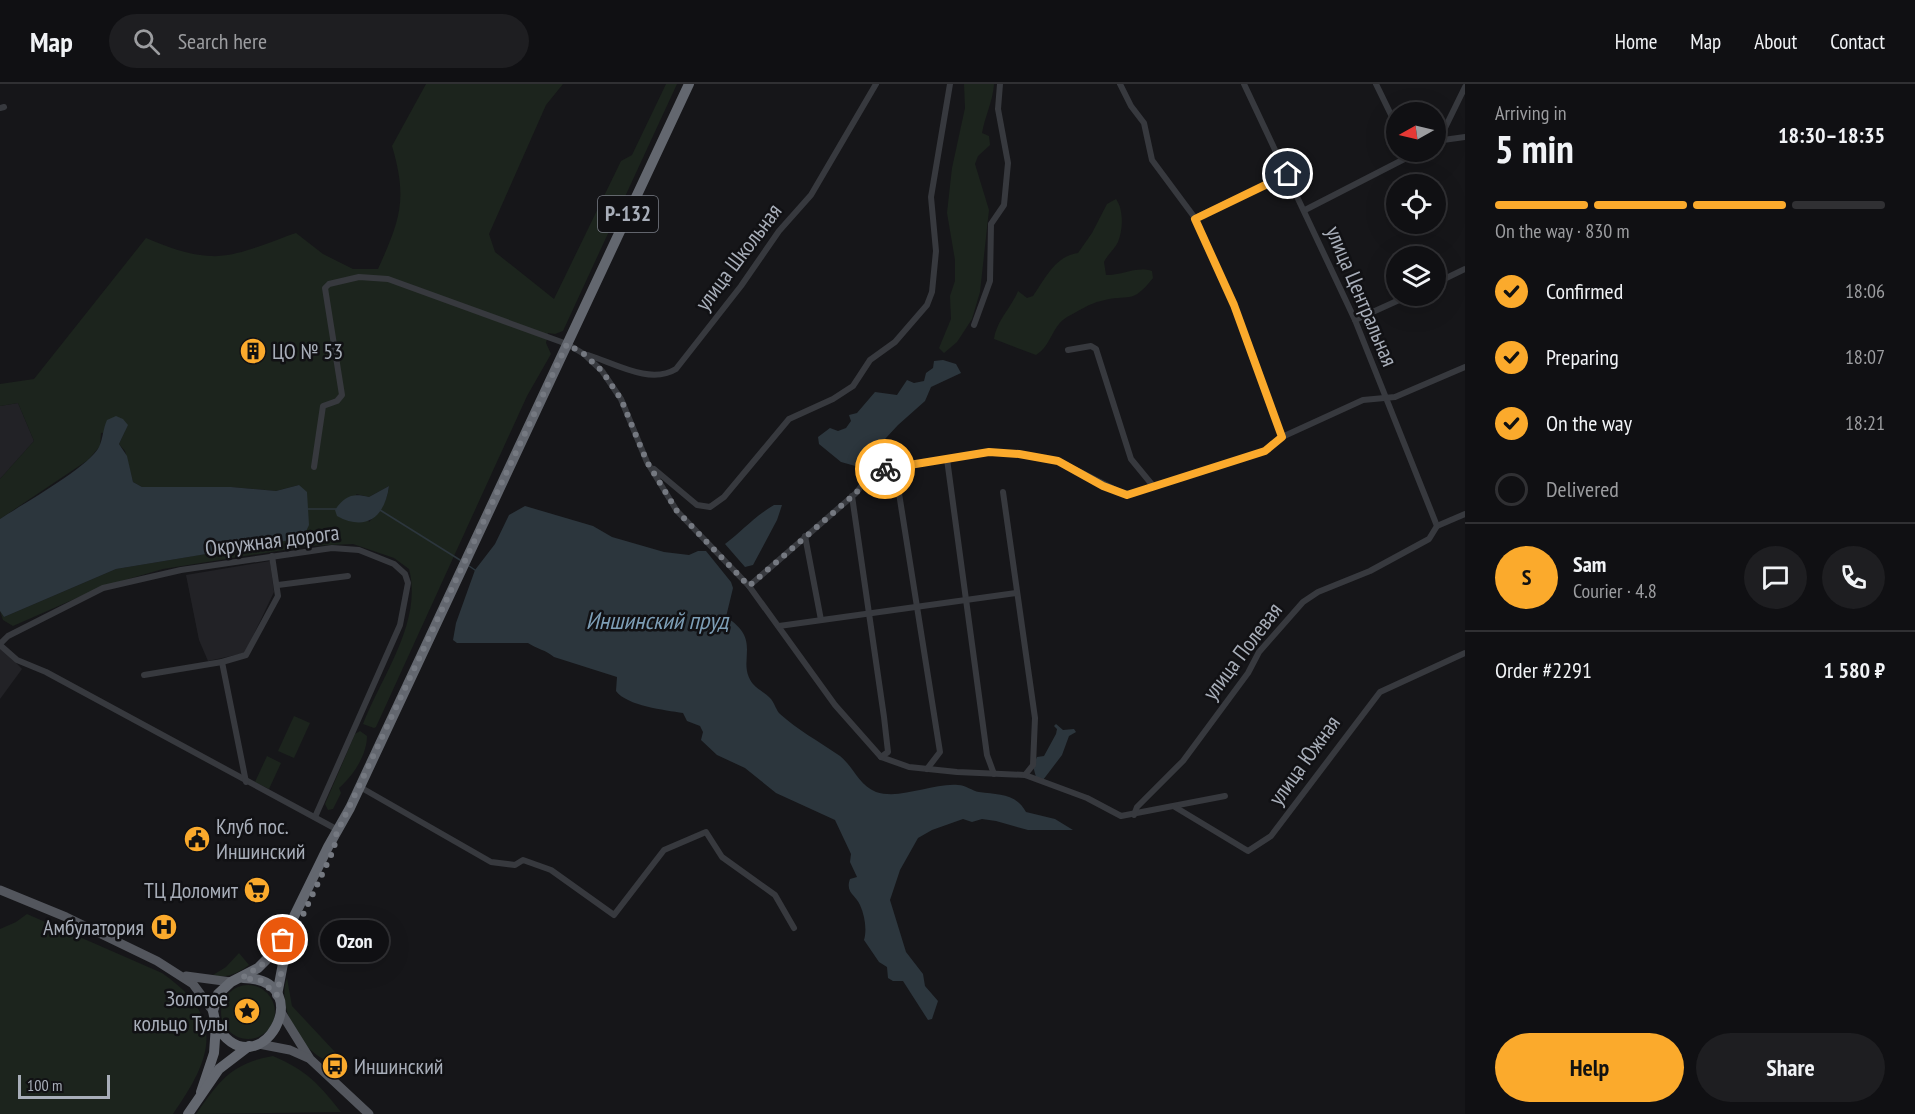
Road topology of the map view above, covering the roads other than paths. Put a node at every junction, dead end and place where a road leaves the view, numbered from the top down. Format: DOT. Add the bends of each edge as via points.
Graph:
graph roads {
  1 [pos="689,84"];
  2 [pos="876,84"];
  3 [pos="950,84"];
  4 [pos="1000,84"];
  5 [pos="1120,84"];
  6 [pos="1244,84"];
  7 [pos="1376,84"];
  8 [pos="1465,87"];
  9 [pos="1386,104"];
  10 [pos="1446,126"];
  11 [pos="1465,137"];
  12 [pos="1446,140"];
  13 [pos="1396,162"];
  14 [pos="1288,174"];
  15 [pos="1305,210"];
  16 [pos="1195,219"];
  17 [pos="1465,269"];
  18 [pos="1446,278"];
  19 [pos="1386,306"];
  20 [pos="1355,320"];
  21 [pos="974,325"];
  22 [pos="567,344"];
  23 [pos="1068,350"];
  24 [pos="584,354"];
  25 [pos="1465,367"];
  26 [pos="1385,398"];
  27 [pos="1282,437"];
  28 [pos="947,459"];
  29 [pos="647,462"];
  30 [pos="314,467"];
  31 [pos="895,468"];
  32 [pos="1154,487"];
  33 [pos="1003,492"];
  34 [pos="852,496"];
  35 [pos="1465,514"];
  36 [pos="1437,526"];
  37 [pos="805,536"];
  38 [pos="272,556"];
  39 [pos="348,576"];
  40 [pos="278,585"];
  41 [pos="749,586"];
  42 [pos="1016,593"];
  43 [pos="967,600"];
  44 [pos="919,607"];
  45 [pos="869,613"];
  46 [pos="821,620"];
  47 [pos="778,626"];
  48 [pos="0,645"];
  49 [pos="1465,652"];
  50 [pos="222,662"];
  51 [pos="144,675"];
  52 [pos="881,757"];
  53 [pos="927,769"];
  54 [pos="994,774"];
  55 [pos="1024,775"];
  56 [pos="246,782"];
  57 [pos="360,788"];
  58 [pos="1225,796"];
  59 [pos="1175,807"];
  60 [pos="1134,814"];
  61 [pos="315,818"];
  62 [pos="337,833"];
  63 [pos="0,890"];
  64 [pos="794,928"];
  65 [pos="178,973"];
  66 [pos="248,978"];
  67 [pos="231,982"];
  68 [pos="277,995"];
  69 [pos="213,1011"];
  70 [pos="282,1014"];
  71 [pos="216,1025"];
  72 [pos="254,1045"];
  73 [pos="310,1059"];
  74 [pos="201,1092"];
  75 [pos="188,1114"];
  76 [pos="369,1114"];
  1 -- 22 [label="highway, Р-132"];
  2 -- 24 [label="street, улица Школьная" via="811,195 779,231 676,369 661,375 648,374"];
  3 -- 29 [label="street" via="931,200 936,251 932,292 920,314 895,342 870,360 844,393 784,423 716,505 705,508 693,503"];
  4 -- 21 [label="street" via="998,109 1008,163 1004,205 991,224 990,281"];
  5 -- 16 [label="street" via="1144,123 1152,160"];
  6 -- 14 [label="street, улица Центральная"];
  7 -- 9 [label="street"];
  8 -- 10 [label="street"];
  11 -- 12 [label="street"];
  13 -- 15 [label="street"];
  14 -- 15 [label="street, улица Центральная"];
  14 -- 16 [label="street"];
  15 -- 20 [label="street, улица Центральная"];
  16 -- 27 [label="street" via="1234,305"];
  17 -- 18 [label="street"];
  19 -- 20 [label="street"];
  20 -- 26 [label="street, улица Центральная"];
  22 -- 24 [label="street"];
  22 -- 30 [label="street" via="396,281 359,277 329,284 324,289 342,395 323,406"];
  22 -- 57 [label="highway, Р-132"];
  23 -- 32 [label="street" via="1091,346 1096,349 1131,459"];
  24 -- 29 [label="street" via="602,371 621,399"];
  25 -- 26 [label="street"];
  26 -- 27 [label="street" via="1363,400"];
  26 -- 36 [label="street, улица Центральная"];
  27 -- 32 [label="street" via="1265,451"];
  28 -- 31 [label="street"];
  28 -- 32 [label="street" via="989,452 1019,454 1058,461 1124,495"];
  28 -- 43 [label="street"];
  29 -- 41 [label="street" via="677,511"];
  31 -- 34 [label="street" via="872,472"];
  31 -- 44 [label="street"];
  33 -- 42 [label="street"];
  34 -- 37 [label="street"];
  34 -- 45 [label="street"];
  35 -- 36 [label="street"];
  36 -- 60 [label="street, улица Полевая" via="1429,539 1303,602 1260,652 1183,761"];
  37 -- 41 [label="street"];
  37 -- 46 [label="street"];
  38 -- 40 [label="street"];
  38 -- 48 [label="street, Окружная дорога" via="181,570 103,588 8,636"];
  38 -- 61 [label="street, Окружная дорога" via="332,548 359,550 394,564 408,583 394,641"];
  39 -- 40 [label="street"];
  40 -- 50 [label="street" via="276,603 246,655"];
  41 -- 47 [label="street"];
  42 -- 43 [label="street"];
  42 -- 55 [label="street" via="1035,717 1033,765"];
  43 -- 44 [label="street"];
  43 -- 54 [label="street" via="987,756"];
  44 -- 45 [label="street"];
  44 -- 53 [label="street" via="940,752"];
  45 -- 46 [label="street"];
  45 -- 52 [label="street" via="888,752"];
  46 -- 47 [label="street"];
  47 -- 52 [label="street" via="835,705"];
  48 -- 56 [label="street, Окружная дорога" via="17,660 46,672"];
  49 -- 59 [label="street, улица Южная" via="1380,692 1271,836 1248,851"];
  50 -- 51 [label="street"];
  50 -- 56 [label="street"];
  52 -- 53 [label="street" via="892,763"];
  53 -- 54 [label="street"];
  54 -- 55 [label="street"];
  55 -- 60 [label="street" via="1087,798 1121,816"];
  56 -- 61 [label="street, Окружная дорога"];
  57 -- 62 [label="highway, Р-132"];
  57 -- 64 [label="street" via="491,862 514,865 524,860 551,870 614,915 664,850 706,832 722,857 775,895"];
  58 -- 59 [label="street"];
  59 -- 60 [label="street"];
  61 -- 62 [label="street, Окружная дорога"];
  62 -- 66 [label="highway, Р-132" via="279,947"];
  62 -- 68 [label="highway, Р-132" via="334,849 285,953"];
  63 -- 65 [label="main road" via="96,930"];
  65 -- 67 [label="main road" via="195,979"];
  65 -- 69 [label="main road" via="193,984"];
  66 -- 67 [label="highway, Р-132"];
  66 -- 68 [label="highway" via="267,983"];
  67 -- 69 [label="highway" via="218,994"];
  68 -- 70 [label="highway, Р-132"];
  69 -- 71 [label="highway"];
  70 -- 72 [label="highway" via="274,1033"];
  70 -- 73 [label="main road"];
  71 -- 72 [label="highway" via="228,1040"];
  71 -- 74 [label="highway" via="214,1053"];
  72 -- 73 [label="main road" via="290,1050"];
  72 -- 74 [label="highway" via="227,1060"];
  73 -- 76 [label="main road"];
  74 -- 75 [label="highway"];
}
